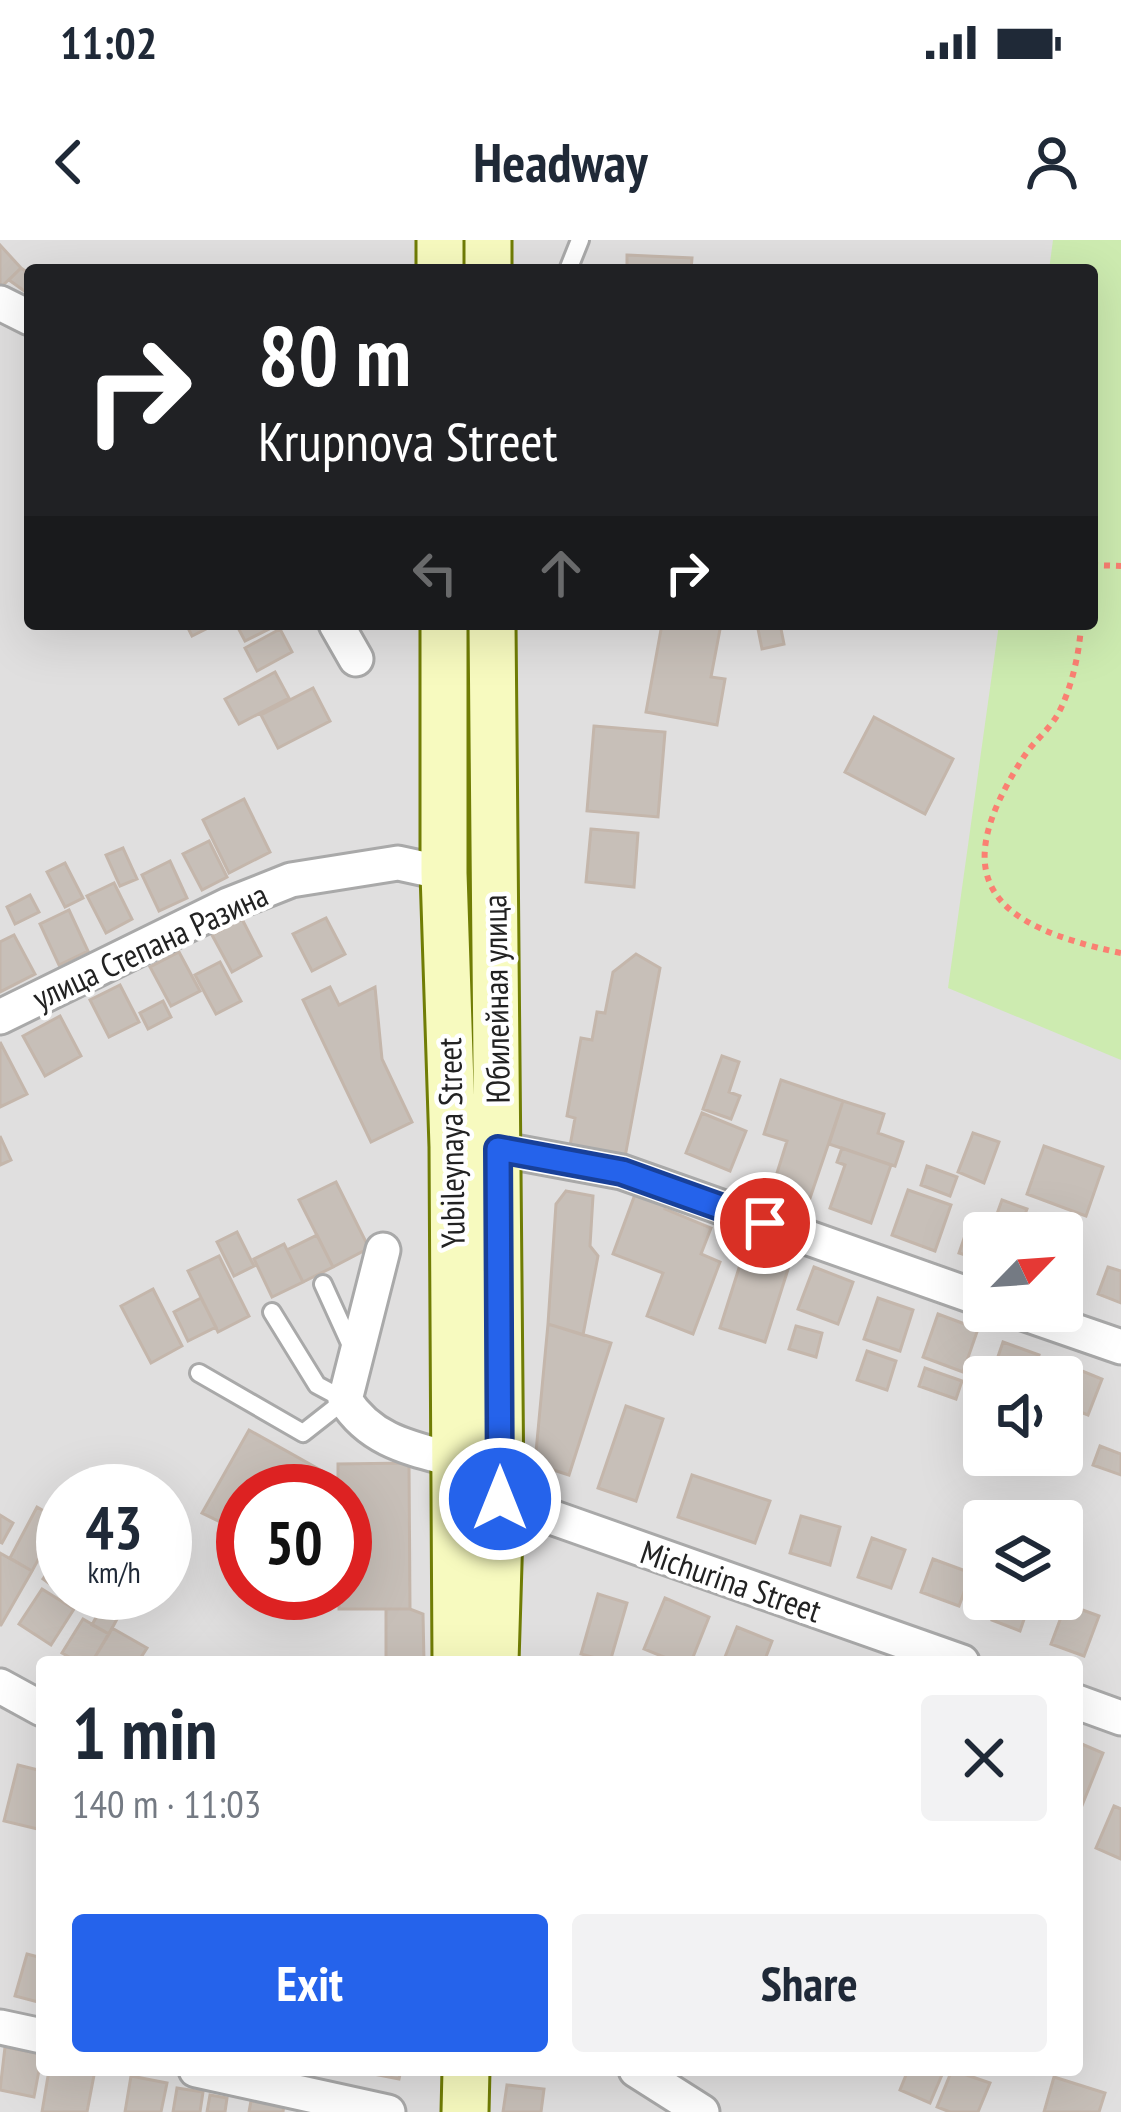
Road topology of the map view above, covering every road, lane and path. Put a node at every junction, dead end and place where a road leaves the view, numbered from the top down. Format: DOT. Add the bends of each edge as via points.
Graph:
graph roads {
  1 [pos="339,630"];
  2 [pos="443,630"];
  3 [pos="492,630"];
  4 [pos="1080,630"];
  5 [pos="356,659"];
  6 [pos="444,873"];
  7 [pos="1121,953"];
  8 [pos="0,1017"];
  9 [pos="498,1149"];
  10 [pos="382,1250"];
  11 [pos="323,1284"];
  12 [pos="963,1293"];
  13 [pos="272,1312"];
  14 [pos="1078,1332"];
  15 [pos="1121,1347"];
  16 [pos="356,1356"];
  17 [pos="199,1373"];
  18 [pos="345,1400"];
  19 [pos="454,1460"];
  20 [pos="500,1499"];
  21 [pos="456,1656"];
  22 [pos="495,1656"];
  23 [pos="945,1656"];
  24 [pos="0,1686"];
  25 [pos="1083,1704"];
  26 [pos="36,1706"];
  27 [pos="1121,1718"];
  28 [pos="0,2027"];
  29 [pos="36,2035"];
  30 [pos="223,2076"];
  31 [pos="466,2076"];
  32 [pos="645,2076"];
  33 [pos="388,2112"];
  34 [pos="465,2112"];
  35 [pos="702,2112"];
  1 -- 5 [label="street"];
  2 -- 6 [label="main road, Yubileynaya Street"];
  3 -- 9 [label="main road, Юбилейная улица"];
  4 -- 7 [label="path" via="1058,715 994,811 983,871 1020,919"];
  6 -- 8 [label="street, улица Степана Разина" via="398,863 291,880"];
  6 -- 19 [label="main road, Yubileynaya Street"];
  9 -- 12 [label="street" via="622,1172"];
  9 -- 20 [label="main road, Юбилейная улица"];
  10 -- 16 [label="street"];
  11 -- 16 [label="lane"];
  13 -- 18 [label="lane" via="317,1385"];
  14 -- 15 [label="street"];
  16 -- 18 [label="street"];
  17 -- 18 [label="lane" via="303,1433"];
  18 -- 19 [label="street" via="388,1442"];
  19 -- 21 [label="main road, Yubileynaya Street"];
  20 -- 22 [label="main road, Юбилейная улица"];
  20 -- 23 [label="street, Michurina Street"];
  24 -- 26 [label="street"];
  25 -- 27 [label="street"];
  28 -- 29 [label="street"];
  30 -- 33 [label="street"];
  31 -- 34 [label="main road"];
  32 -- 35 [label="street"];
}
